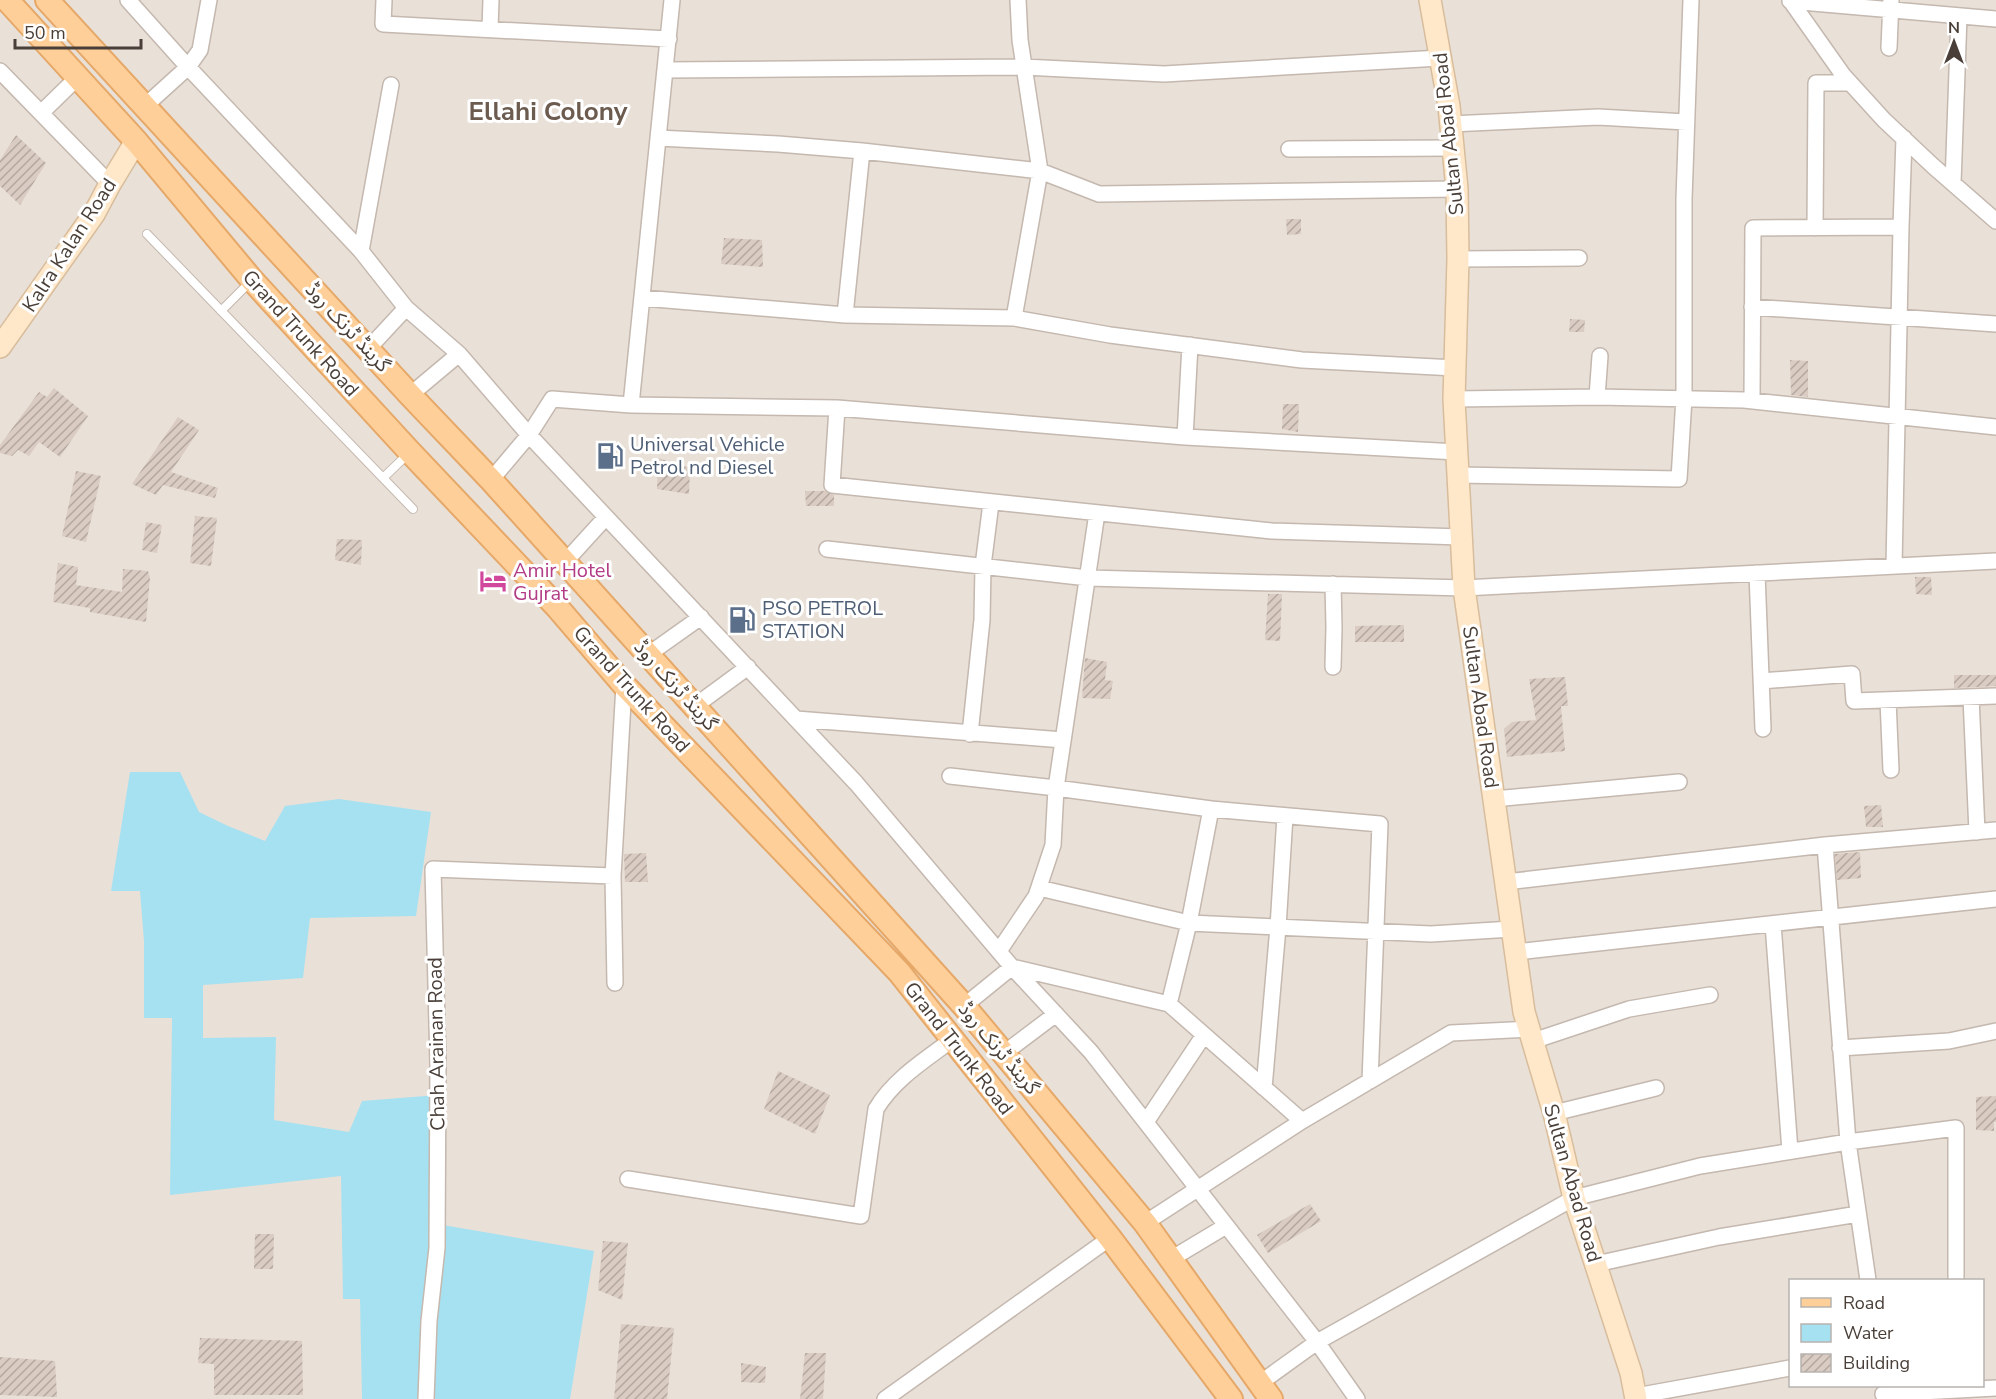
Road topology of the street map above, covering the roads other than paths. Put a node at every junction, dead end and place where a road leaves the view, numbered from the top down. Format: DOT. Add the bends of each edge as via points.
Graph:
graph roads {
  1 [pos="6,0"];
  2 [pos="47,0"];
  3 [pos="128,0"];
  4 [pos="209,0"];
  5 [pos="384,0"];
  6 [pos="491,0"];
  7 [pos="672,0"];
  8 [pos="1018,0"];
  9 [pos="1430,0"];
  10 [pos="1691,0"];
  11 [pos="1790,0"];
  12 [pos="0,5"];
  13 [pos="1891,5"];
  14 [pos="1959,16"];
  15 [pos="1996,19"];
  16 [pos="490,29"];
  17 [pos="669,39"];
  18 [pos="1889,48"];
  19 [pos="1440,58"];
  20 [pos="188,67"];
  21 [pos="1024,67"];
  22 [pos="666,70"];
  23 [pos="0,71"];
  24 [pos="78,77"];
  25 [pos="1850,83"];
  26 [pos="391,85"];
  27 [pos="145,106"];
  28 [pos="41,114"];
  29 [pos="1686,122"];
  30 [pos="1450,123"];
  31 [pos="658,138"];
  32 [pos="1904,138"];
  33 [pos="136,141"];
  34 [pos="1452,148"];
  35 [pos="1289,149"];
  36 [pos="862,151"];
  37 [pos="1040,171"];
  38 [pos="110,183"];
  39 [pos="1953,183"];
  40 [pos="1457,189"];
  41 [pos="1996,220"];
  42 [pos="1901,227"];
  43 [pos="1815,228"];
  44 [pos="147,234"];
  45 [pos="362,251"];
  46 [pos="278,252"];
  47 [pos="1458,258"];
  48 [pos="1579,258"];
  49 [pos="252,280"];
  50 [pos="643,298"];
  51 [pos="1752,307"];
  52 [pos="406,308"];
  53 [pos="221,311"];
  54 [pos="845,315"];
  55 [pos="1899,317"];
  56 [pos="1014,318"];
  57 [pos="1996,324"];
  58 [pos="3,340"];
  59 [pos="1190,345"];
  60 [pos="368,349"];
  61 [pos="459,354"];
  62 [pos="1600,356"];
  63 [pos="1455,368"];
  64 [pos="410,395"];
  65 [pos="1597,397"];
  66 [pos="1683,398"];
  67 [pos="1454,399"];
  68 [pos="1752,401"];
  69 [pos="631,405"];
  70 [pos="837,408"];
  71 [pos="1898,416"];
  72 [pos="1996,427"];
  73 [pos="529,435"];
  74 [pos="1185,437"];
  75 [pos="410,452"];
  76 [pos="1457,452"];
  77 [pos="1458,475"];
  78 [pos="383,478"];
  79 [pos="491,480"];
  80 [pos="991,503"];
  81 [pos="414,509"];
  82 [pos="1097,513"];
  83 [pos="606,518"];
  84 [pos="1461,537"];
  85 [pos="827,549"];
  86 [pos="1996,561"];
  87 [pos="565,562"];
  88 [pos="983,566"];
  89 [pos="1894,566"];
  90 [pos="1757,573"];
  91 [pos="1089,578"];
  92 [pos="1333,584"];
  93 [pos="1464,588"];
  94 [pos="701,617"];
  95 [pos="649,654"];
  96 [pos="748,667"];
  97 [pos="1333,667"];
  98 [pos="1761,681"];
  99 [pos="624,685"];
  100 [pos="1996,696"];
  101 [pos="1971,697"];
  102 [pos="1888,700"];
  103 [pos="695,706"];
  104 [pos="796,719"];
  105 [pos="1762,729"];
  106 [pos="970,734"];
  107 [pos="1063,740"];
  108 [pos="1891,770"];
  109 [pos="950,776"];
  110 [pos="1679,783"];
  111 [pos="1056,788"];
  112 [pos="1494,799"];
  113 [pos="1211,809"];
  114 [pos="1285,816"];
  115 [pos="1996,830"];
  116 [pos="1977,832"];
  117 [pos="1825,845"];
  118 [pos="613,876"];
  119 [pos="1506,882"];
  120 [pos="1039,888"];
  121 [pos="1996,899"];
  122 [pos="1830,917"];
  123 [pos="1189,922"];
  124 [pos="1773,924"];
  125 [pos="1278,927"];
  126 [pos="1512,929"];
  127 [pos="1376,931"];
  128 [pos="999,951"];
  129 [pos="1516,952"];
  130 [pos="1012,967"];
  131 [pos="615,983"];
  132 [pos="1710,995"];
  133 [pos="1169,1004"];
  134 [pos="964,1006"];
  135 [pos="1056,1014"];
  136 [pos="1996,1031"];
  137 [pos="1204,1035"];
  138 [pos="1531,1035"];
  139 [pos="952,1040"];
  140 [pos="1840,1048"];
  141 [pos="1006,1057"];
  142 [pos="983,1078"];
  143 [pos="1370,1081"];
  144 [pos="1264,1088"];
  145 [pos="1656,1088"];
  146 [pos="1554,1113"];
  147 [pos="1302,1121"];
  148 [pos="1146,1122"];
  149 [pos="1848,1142"];
  150 [pos="1790,1151"];
  151 [pos="628,1179"];
  152 [pos="1197,1190"];
  153 [pos="1574,1198"];
  154 [pos="1858,1214"];
  155 [pos="1145,1223"];
  156 [pos="1226,1226"];
  157 [pos="1110,1238"];
  158 [pos="1171,1259"];
  159 [pos="1596,1264"];
  160 [pos="1868,1279"];
  161 [pos="1956,1279"];
  162 [pos="1317,1342"];
  163 [pos="1789,1368"];
  164 [pos="1996,1388"];
  165 [pos="1265,1391"];
  166 [pos="1883,1393"];
  167 [pos="1636,1398"];
  168 [pos="426,1399"];
  169 [pos="885,1399"];
  170 [pos="1232,1399"];
  171 [pos="1357,1399"];
  1 -- 12 [label="street"];
  1 -- 24 [label="main road, Grand Trunk Road"];
  2 -- 27 [label="main road, گرینڈ ٹرنک روڈ"];
  3 -- 20 [label="street"];
  4 -- 20 [label="street" via="200,50"];
  5 -- 16 [label="street" via="383,24"];
  6 -- 16 [label="street"];
  7 -- 17 [label="street"];
  8 -- 21 [label="street"];
  9 -- 19 [label="street, Sultan Abad Road"];
  10 -- 29 [label="street"];
  11 -- 13 [label="street"];
  11 -- 25 [label="street"];
  13 -- 14 [label="street"];
  13 -- 18 [label="street"];
  14 -- 15 [label="street"];
  14 -- 39 [label="street"];
  16 -- 17 [label="street"];
  17 -- 22 [label="street"];
  19 -- 21 [label="street" via="1164,74"];
  19 -- 30 [label="street, Sultan Abad Road"];
  20 -- 27 [label="street"];
  20 -- 45 [label="street"];
  21 -- 22 [label="street"];
  21 -- 37 [label="street"];
  22 -- 31 [label="street"];
  23 -- 28 [label="street"];
  24 -- 28 [label="street"];
  24 -- 33 [label="main road, Grand Trunk Road"];
  25 -- 32 [label="street"];
  25 -- 43 [label="street" via="1816,83"];
  26 -- 45 [label="street"];
  27 -- 46 [label="main road, گرینڈ ٹرنک روڈ"];
  28 -- 38 [label="street"];
  29 -- 30 [label="street" via="1598,117"];
  29 -- 66 [label="street"];
  30 -- 34 [label="street, Sultan Abad Road"];
  31 -- 36 [label="street"];
  31 -- 50 [label="street"];
  32 -- 39 [label="street"];
  32 -- 42 [label="street"];
  33 -- 38 [label="street, Kalra Kalan Road"];
  33 -- 49 [label="main road, Grand Trunk Road"];
  34 -- 35 [label="street"];
  34 -- 40 [label="street, Sultan Abad Road"];
  36 -- 37 [label="street"];
  36 -- 54 [label="street"];
  37 -- 40 [label="street" via="1099,194"];
  37 -- 56 [label="street"];
  38 -- 58 [label="street, Kalra Kalan Road" via="94,214"];
  39 -- 41 [label="street"];
  40 -- 47 [label="street, Sultan Abad Road"];
  42 -- 43 [label="street"];
  42 -- 55 [label="street"];
  43 -- 51 [label="street" via="1753,228"];
  44 -- 53 [label="lane"];
  45 -- 52 [label="street"];
  46 -- 49 [label="main road"];
  46 -- 60 [label="main road, گرینڈ ٹرنک روڈ"];
  47 -- 48 [label="street"];
  47 -- 63 [label="street, Sultan Abad Road"];
  49 -- 53 [label="lane"];
  49 -- 75 [label="main road, Grand Trunk Road"];
  50 -- 54 [label="street"];
  50 -- 69 [label="street"];
  51 -- 55 [label="street"];
  51 -- 68 [label="street"];
  52 -- 60 [label="street"];
  52 -- 61 [label="street"];
  53 -- 78 [label="lane"];
  54 -- 56 [label="street"];
  55 -- 57 [label="street"];
  55 -- 71 [label="street"];
  56 -- 59 [label="street"];
  59 -- 63 [label="street" via="1302,360"];
  59 -- 74 [label="street"];
  60 -- 64 [label="main road, گرینڈ ٹرنک روڈ"];
  61 -- 64 [label="street"];
  61 -- 73 [label="street"];
  62 -- 65 [label="street"];
  63 -- 67 [label="street, Sultan Abad Road"];
  64 -- 79 [label="main road, گرینڈ ٹرنک روڈ"];
  65 -- 66 [label="street"];
  65 -- 67 [label="street"];
  66 -- 68 [label="street"];
  66 -- 77 [label="street" via="1679,478"];
  67 -- 76 [label="street, Sultan Abad Road"];
  68 -- 71 [label="street"];
  69 -- 70 [label="street"];
  69 -- 73 [label="street" via="552,399"];
  70 -- 74 [label="street"];
  70 -- 80 [label="street" via="832,485"];
  71 -- 72 [label="street"];
  71 -- 89 [label="street"];
  73 -- 79 [label="street"];
  73 -- 83 [label="street"];
  74 -- 76 [label="street"];
  75 -- 78 [label="lane"];
  75 -- 99 [label="main road, Grand Trunk Road" via="558,607"];
  76 -- 77 [label="street, Sultan Abad Road"];
  77 -- 84 [label="street, Sultan Abad Road"];
  78 -- 81 [label="lane"];
  79 -- 87 [label="main road, گرینڈ ٹرنک روڈ"];
  80 -- 82 [label="street"];
  80 -- 88 [label="street"];
  82 -- 84 [label="street" via="1272,531"];
  82 -- 91 [label="street"];
  83 -- 87 [label="street"];
  83 -- 94 [label="street"];
  84 -- 93 [label="street, Sultan Abad Road"];
  85 -- 88 [label="street"];
  86 -- 89 [label="street"];
  87 -- 95 [label="main road, گرینڈ ٹرنک روڈ"];
  88 -- 91 [label="street"];
  88 -- 106 [label="street" via="982,620"];
  89 -- 90 [label="street"];
  90 -- 93 [label="street"];
  90 -- 98 [label="street"];
  91 -- 92 [label="street"];
  91 -- 107 [label="street"];
  92 -- 93 [label="street"];
  92 -- 97 [label="street"];
  93 -- 112 [label="street, Sultan Abad Road"];
  94 -- 95 [label="street"];
  94 -- 96 [label="street"];
  95 -- 103 [label="main road, گرینڈ ٹرنک روڈ"];
  96 -- 103 [label="street"];
  96 -- 104 [label="street"];
  98 -- 102 [label="street" via="1852,674 1854,701"];
  98 -- 105 [label="street"];
  99 -- 118 [label="street"];
  99 -- 139 [label="main road, Grand Trunk Road" via="899,972"];
  100 -- 101 [label="street"];
  101 -- 102 [label="street"];
  101 -- 116 [label="street"];
  102 -- 108 [label="street"];
  103 -- 134 [label="main road, گرینڈ ٹرنک روڈ"];
  104 -- 106 [label="street"];
  104 -- 128 [label="street" via="856,783"];
  106 -- 107 [label="street"];
  107 -- 111 [label="street"];
  109 -- 111 [label="street"];
  110 -- 112 [label="street"];
  111 -- 113 [label="street"];
  111 -- 120 [label="street" via="1053,845"];
  112 -- 119 [label="street, Sultan Abad Road"];
  113 -- 114 [label="street"];
  113 -- 123 [label="street"];
  114 -- 125 [label="street"];
  114 -- 127 [label="street" via="1380,824"];
  115 -- 116 [label="street"];
  116 -- 117 [label="street"];
  117 -- 119 [label="street"];
  117 -- 122 [label="street"];
  118 -- 131 [label="street"];
  118 -- 168 [label="street, Chah Arainan Road" via="433,869 438,1063 436,1248"];
  119 -- 126 [label="street, Sultan Abad Road"];
  120 -- 123 [label="street"];
  120 -- 128 [label="street"];
  121 -- 122 [label="street"];
  122 -- 124 [label="street"];
  122 -- 140 [label="street"];
  123 -- 125 [label="street"];
  123 -- 133 [label="street"];
  124 -- 129 [label="street"];
  124 -- 150 [label="street"];
  125 -- 127 [label="street"];
  125 -- 144 [label="street"];
  126 -- 127 [label="street" via="1431,934"];
  126 -- 129 [label="street, Sultan Abad Road"];
  127 -- 143 [label="street"];
  128 -- 130 [label="street"];
  129 -- 138 [label="street, Sultan Abad Road"];
  130 -- 133 [label="street"];
  130 -- 134 [label="street"];
  130 -- 135 [label="street"];
  132 -- 138 [label="street" via="1629,1009"];
  133 -- 137 [label="street"];
  134 -- 141 [label="main road, گرینڈ ٹرنک روڈ"];
  135 -- 141 [label="street"];
  135 -- 148 [label="street"];
  136 -- 140 [label="street" via="1949,1041"];
  137 -- 144 [label="street"];
  137 -- 148 [label="street"];
  138 -- 143 [label="street" via="1451,1032"];
  138 -- 146 [label="street, Sultan Abad Road"];
  139 -- 142 [label="main road, Grand Trunk Road"];
  139 -- 151 [label="street" via="895,1083 876,1109 861,1216"];
  140 -- 149 [label="street"];
  141 -- 142 [label="main road"];
  141 -- 155 [label="main road, گرینڈ ٹرنک روڈ"];
  142 -- 157 [label="main road, Grand Trunk Road"];
  143 -- 147 [label="street"];
  144 -- 147 [label="street"];
  145 -- 146 [label="street"];
  146 -- 153 [label="street, Sultan Abad Road"];
  147 -- 152 [label="street"];
  148 -- 152 [label="street"];
  149 -- 150 [label="street"];
  149 -- 154 [label="street"];
  149 -- 161 [label="street" via="1956,1128"];
  150 -- 153 [label="street" via="1700,1166"];
  152 -- 155 [label="street"];
  152 -- 156 [label="street"];
  153 -- 159 [label="street, Sultan Abad Road"];
  153 -- 162 [label="street"];
  154 -- 159 [label="street" via="1719,1237"];
  154 -- 160 [label="street"];
  155 -- 158 [label="main road, گرینڈ ٹرنک روڈ"];
  156 -- 158 [label="street"];
  156 -- 162 [label="street"];
  157 -- 169 [label="street"];
  157 -- 170 [label="main road, Grand Trunk Road"];
  158 -- 165 [label="main road, گرینڈ ٹرنک روڈ"];
  159 -- 167 [label="street, Sultan Abad Road"];
  162 -- 165 [label="street"];
  162 -- 171 [label="street"];
  163 -- 167 [label="street"];
  164 -- 166 [label="street"];
}
